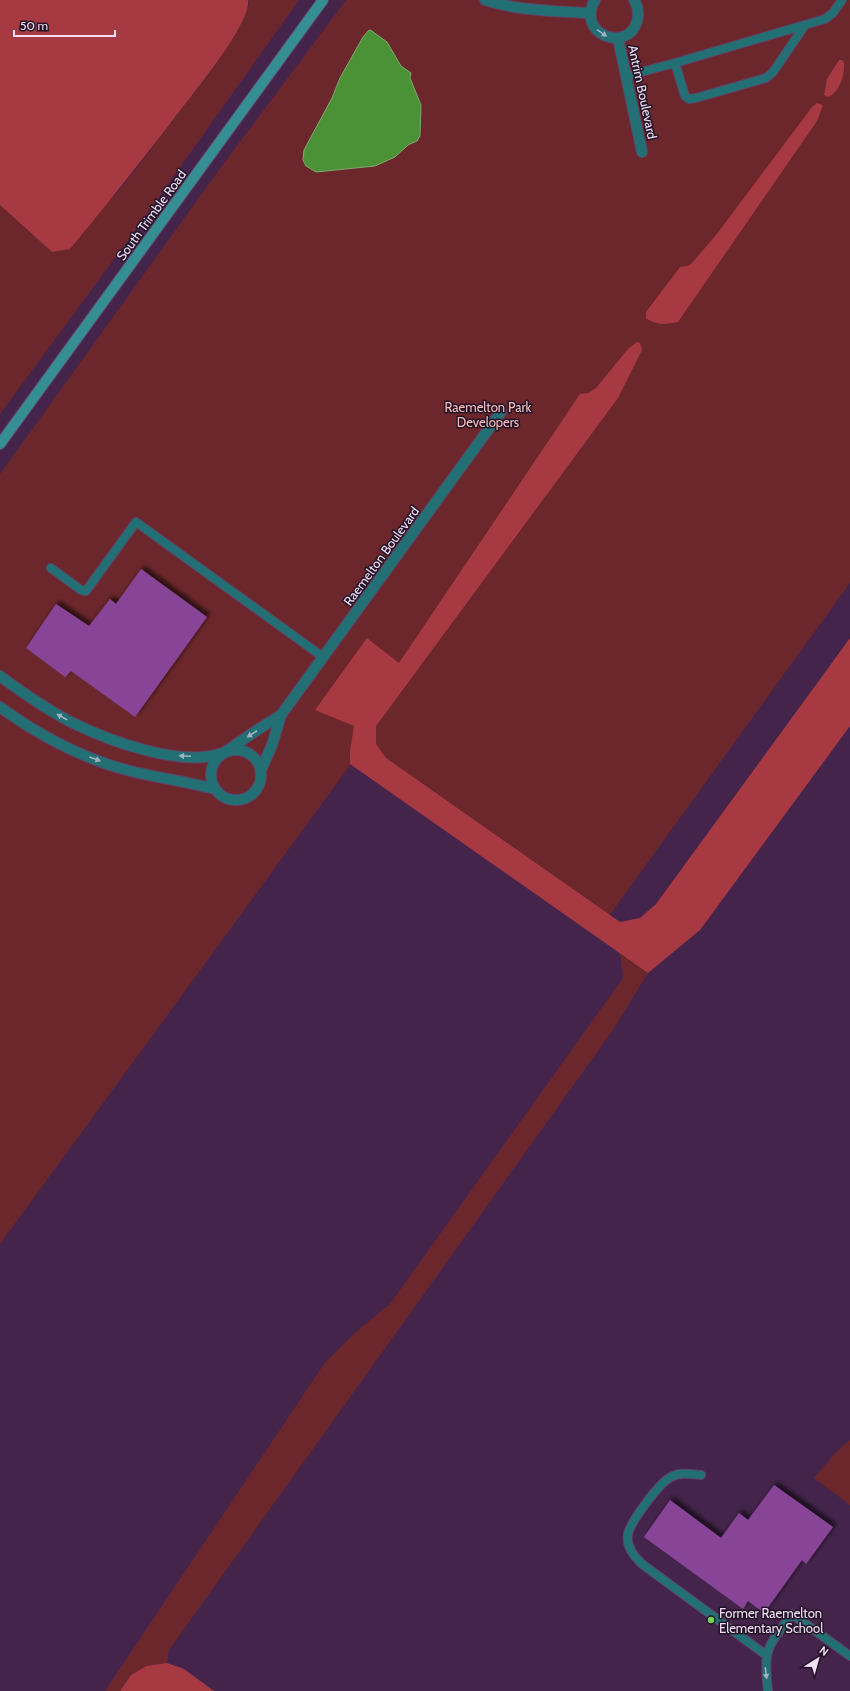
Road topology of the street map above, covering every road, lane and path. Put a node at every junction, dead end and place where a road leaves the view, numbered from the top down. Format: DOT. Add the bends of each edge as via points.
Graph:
graph roads {
  1 [pos="323,0"];
  2 [pos="485,0"];
  3 [pos="595,0"];
  4 [pos="842,0"];
  5 [pos="636,1"];
  6 [pos="590,13"];
  7 [pos="805,25"];
  8 [pos="618,38"];
  9 [pos="675,64"];
  10 [pos="626,76"];
  11 [pos="642,152"];
  12 [pos="501,412"];
  13 [pos="0,444"];
  14 [pos="52,568"];
  15 [pos="323,657"];
  16 [pos="0,676"];
  17 [pos="0,707"];
  18 [pos="281,715"];
  19 [pos="223,753"];
  20 [pos="261,770"];
  21 [pos="215,789"];
  22 [pos="701,1475"];
  23 [pos="766,1655"];
  24 [pos="850,1656"];
  25 [pos="768,1691"];
  1 -- 13 [label="main road, South Trimble Road"];
  2 -- 6 [label="street" via="515,8"];
  3 -- 6 [label="street"];
  4 -- 7 [label="lane" via="825,19"];
  5 -- 8 [label="street" via="636,25 626,36"];
  6 -- 8 [label="street, one-way" via="594,27 599,32 611,38"];
  7 -- 9 [label="lane"];
  7 -- 9 [label="lane" via="773,72 766,78 689,99 685,96"];
  8 -- 10 [label="street, Antrim Boulevard"];
  9 -- 10 [label="lane"];
  10 -- 11 [label="street, Antrim Boulevard"];
  12 -- 15 [label="street, Raemelton Boulevard"];
  14 -- 15 [label="lane" via="86,591 136,522"];
  15 -- 18 [label="street, Raemelton Boulevard"];
  19 -- 16 [label="street, Raemelton Boulevard, one-way" via="201,757 175,756 111,739 56,714"];
  17 -- 21 [label="street, one-way" via="35,731 87,756 133,772"];
  18 -- 19 [label="street, Raemelton Boulevard, one-way"];
  18 -- 20 [label="street, Raemelton Boulevard"];
  19 -- 20 [label="street" via="231,750 247,752 253,756"];
  19 -- 21 [label="street" via="212,766 211,778"];
  20 -- 21 [label="street" via="260,784 246,798 232,800"];
  22 -- 23 [label="lane" via="684,1473 671,1477 659,1488 633,1523 628,1534 629,1545 633,1555 642,1564"];
  23 -- 24 [label="lane" via="774,1638 792,1614"];
  23 -- 25 [label="lane, one-way"];
}
